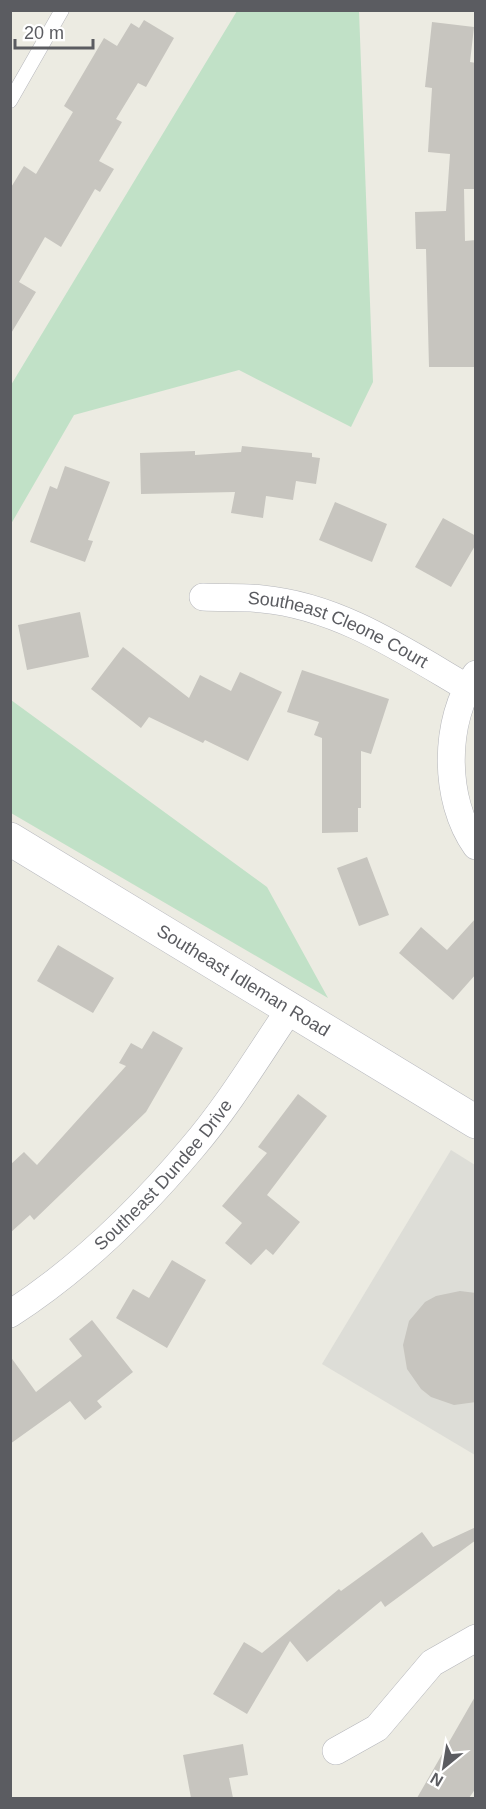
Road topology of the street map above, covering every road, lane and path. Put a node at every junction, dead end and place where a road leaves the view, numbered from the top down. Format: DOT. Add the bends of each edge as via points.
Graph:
graph roads {
  1 [pos="62,10"];
  2 [pos="10,101"];
  3 [pos="203,597"];
  4 [pos="471,681"];
  5 [pos="10,839"];
  6 [pos="476,846"];
  7 [pos="290,1009"];
  8 [pos="476,1122"];
  9 [pos="10,1314"];
  10 [pos="476,1638"];
  11 [pos="336,1751"];
  1 -- 2 [label="lane"];
  3 -- 4 [label="street, Southeast Cleone Court" via="264,599 305,607 374,633"];
  4 -- 6 [label="street" via="456,726 451,774 461,820"];
  5 -- 7 [label="main road, Southeast Idleman Road"];
  7 -- 8 [label="main road, Southeast Idleman Road"];
  7 -- 9 [label="street, Southeast Dundee Drive" via="217,1116 163,1180 81,1259"];
  10 -- 11 [label="street" via="432,1663 376,1728"];
}
